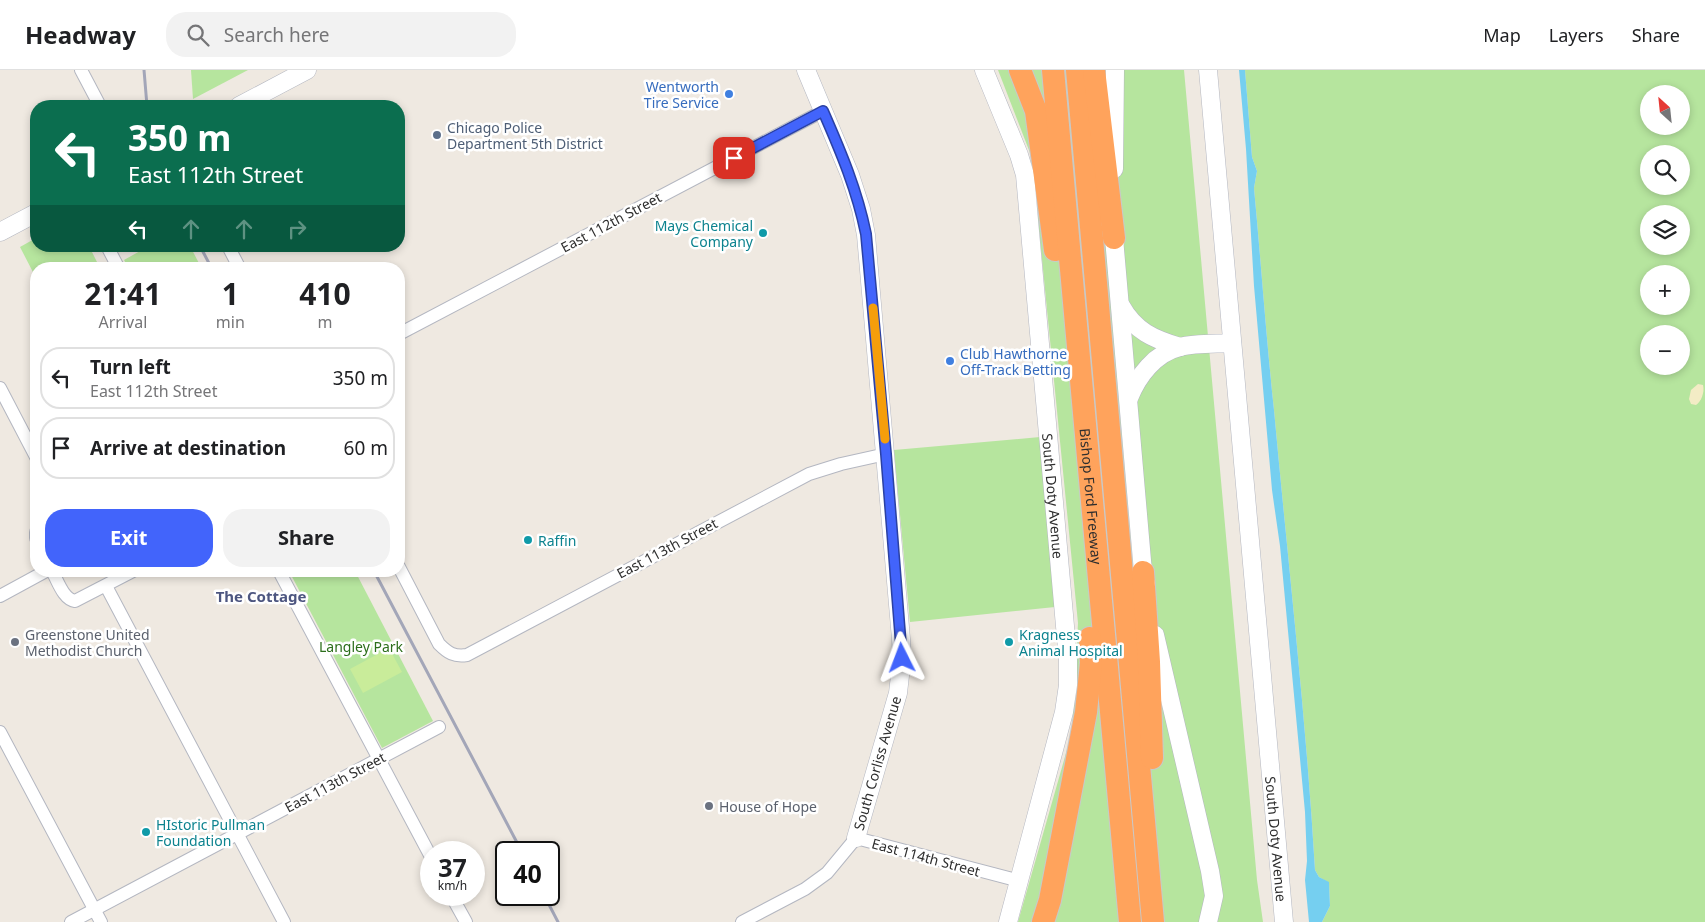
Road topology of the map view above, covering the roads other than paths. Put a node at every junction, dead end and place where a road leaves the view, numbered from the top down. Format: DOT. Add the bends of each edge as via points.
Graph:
graph roads {
  1 [pos="81,70"];
  2 [pos="307,70"];
  3 [pos="806,70"];
  4 [pos="984,70"];
  5 [pos="1020,70"];
  6 [pos="1053,70"];
  7 [pos="1077,70"];
  8 [pos="1094,70"];
  9 [pos="1115,70"];
  10 [pos="1208,70"];
  11 [pos="97,100"];
  12 [pos="250,100"];
  13 [pos="823,111"];
  14 [pos="30,216"];
  15 [pos="0,232"];
  16 [pos="1114,238"];
  17 [pos="1120,304"];
  18 [pos="405,331"];
  19 [pos="1232,343"];
  20 [pos="1180,347"];
  21 [pos="1079,367"];
  22 [pos="0,388"];
  23 [pos="1129,399"];
  24 [pos="30,446"];
  25 [pos="886,454"];
  26 [pos="1143,572"];
  27 [pos="1098,575"];
  28 [pos="35,577"];
  29 [pos="55,577"];
  30 [pos="122,577"];
  31 [pos="282,577"];
  32 [pos="404,577"];
  33 [pos="106,586"];
  34 [pos="0,596"];
  35 [pos="439,727"];
  36 [pos="0,732"];
  37 [pos="379,759"];
  38 [pos="238,834"];
  39 [pos="856,838"];
  40 [pos="423,841"];
  41 [pos="1147,866"];
  42 [pos="1020,881"];
  43 [pos="1050,900"];
  44 [pos="457,906"];
  45 [pos="94,910"];
  46 [pos="71,922"];
  47 [pos="101,922"];
  48 [pos="284,922"];
  49 [pos="466,922"];
  50 [pos="742,922"];
  51 [pos="1008,922"];
  52 [pos="1043,922"];
  53 [pos="1050,922"];
  54 [pos="1130,922"];
  55 [pos="1153,922"];
  56 [pos="1208,922"];
  57 [pos="1284,922"];
  1 -- 11 [label="street"];
  2 -- 12 [label="street"];
  3 -- 13 [label="street, South Corliss Avenue"];
  4 -- 42 [label="street, South Doty Avenue" via="1020,155 1026,184 1068,660 1066,705"];
  5 -- 21 [label="highway" via="1036,111 1063,310"];
  6 -- 21 [label="highway, Bishop Ford Freeway"];
  7 -- 41 [label="highway, Bishop Ford Freeway"];
  8 -- 16 [label="highway"];
  9 -- 16 [label="street"];
  10 -- 19 [label="street, South Doty Avenue"];
  13 -- 18 [label="street, East 112th Street"];
  13 -- 25 [label="street, South Corliss Avenue" via="850,175 866,234"];
  14 -- 15 [label="street"];
  16 -- 17 [label="street"];
  17 -- 20 [label="street" via="1143,332"];
  17 -- 23 [label="street"];
  19 -- 20 [label="street"];
  19 -- 57 [label="street, South Doty Avenue"];
  20 -- 23 [label="street" via="1165,353 1148,367"];
  21 -- 27 [label="highway, Bishop Ford Freeway"];
  22 -- 24 [label="street"];
  23 -- 26 [label="street"];
  25 -- 32 [label="street, East 113th Street" via="809,474 467,655 454,656 439,644"];
  25 -- 39 [label="street, South Corliss Avenue" via="902,658 898,693"];
  26 -- 41 [label="highway" via="1153,797"];
  26 -- 56 [label="street" via="1161,664 1210,871 1214,896"];
  27 -- 43 [label="highway" via="1090,621 1086,712"];
  27 -- 54 [label="highway, Bishop Ford Freeway"];
  28 -- 34 [label="street"];
  29 -- 33 [label="street" via="72,601"];
  30 -- 33 [label="street"];
  31 -- 37 [label="street"];
  33 -- 38 [label="street"];
  35 -- 37 [label="street, East 113th Street"];
  36 -- 45 [label="street"];
  37 -- 38 [label="street, East 113th Street"];
  37 -- 40 [label="street"];
  38 -- 45 [label="street, East 113th Street"];
  38 -- 48 [label="street"];
  39 -- 42 [label="street, East 114th Street"];
  39 -- 50 [label="street, East 114th Street" via="827,873 805,889"];
  41 -- 55 [label="highway, Bishop Ford Freeway"];
  42 -- 51 [label="street, South Doty Avenue"];
  43 -- 52 [label="highway"];
  43 -- 53 [label="highway"];
  44 -- 49 [label="street"];
  45 -- 46 [label="street, East 113th Street"];
  45 -- 47 [label="street"];
}
